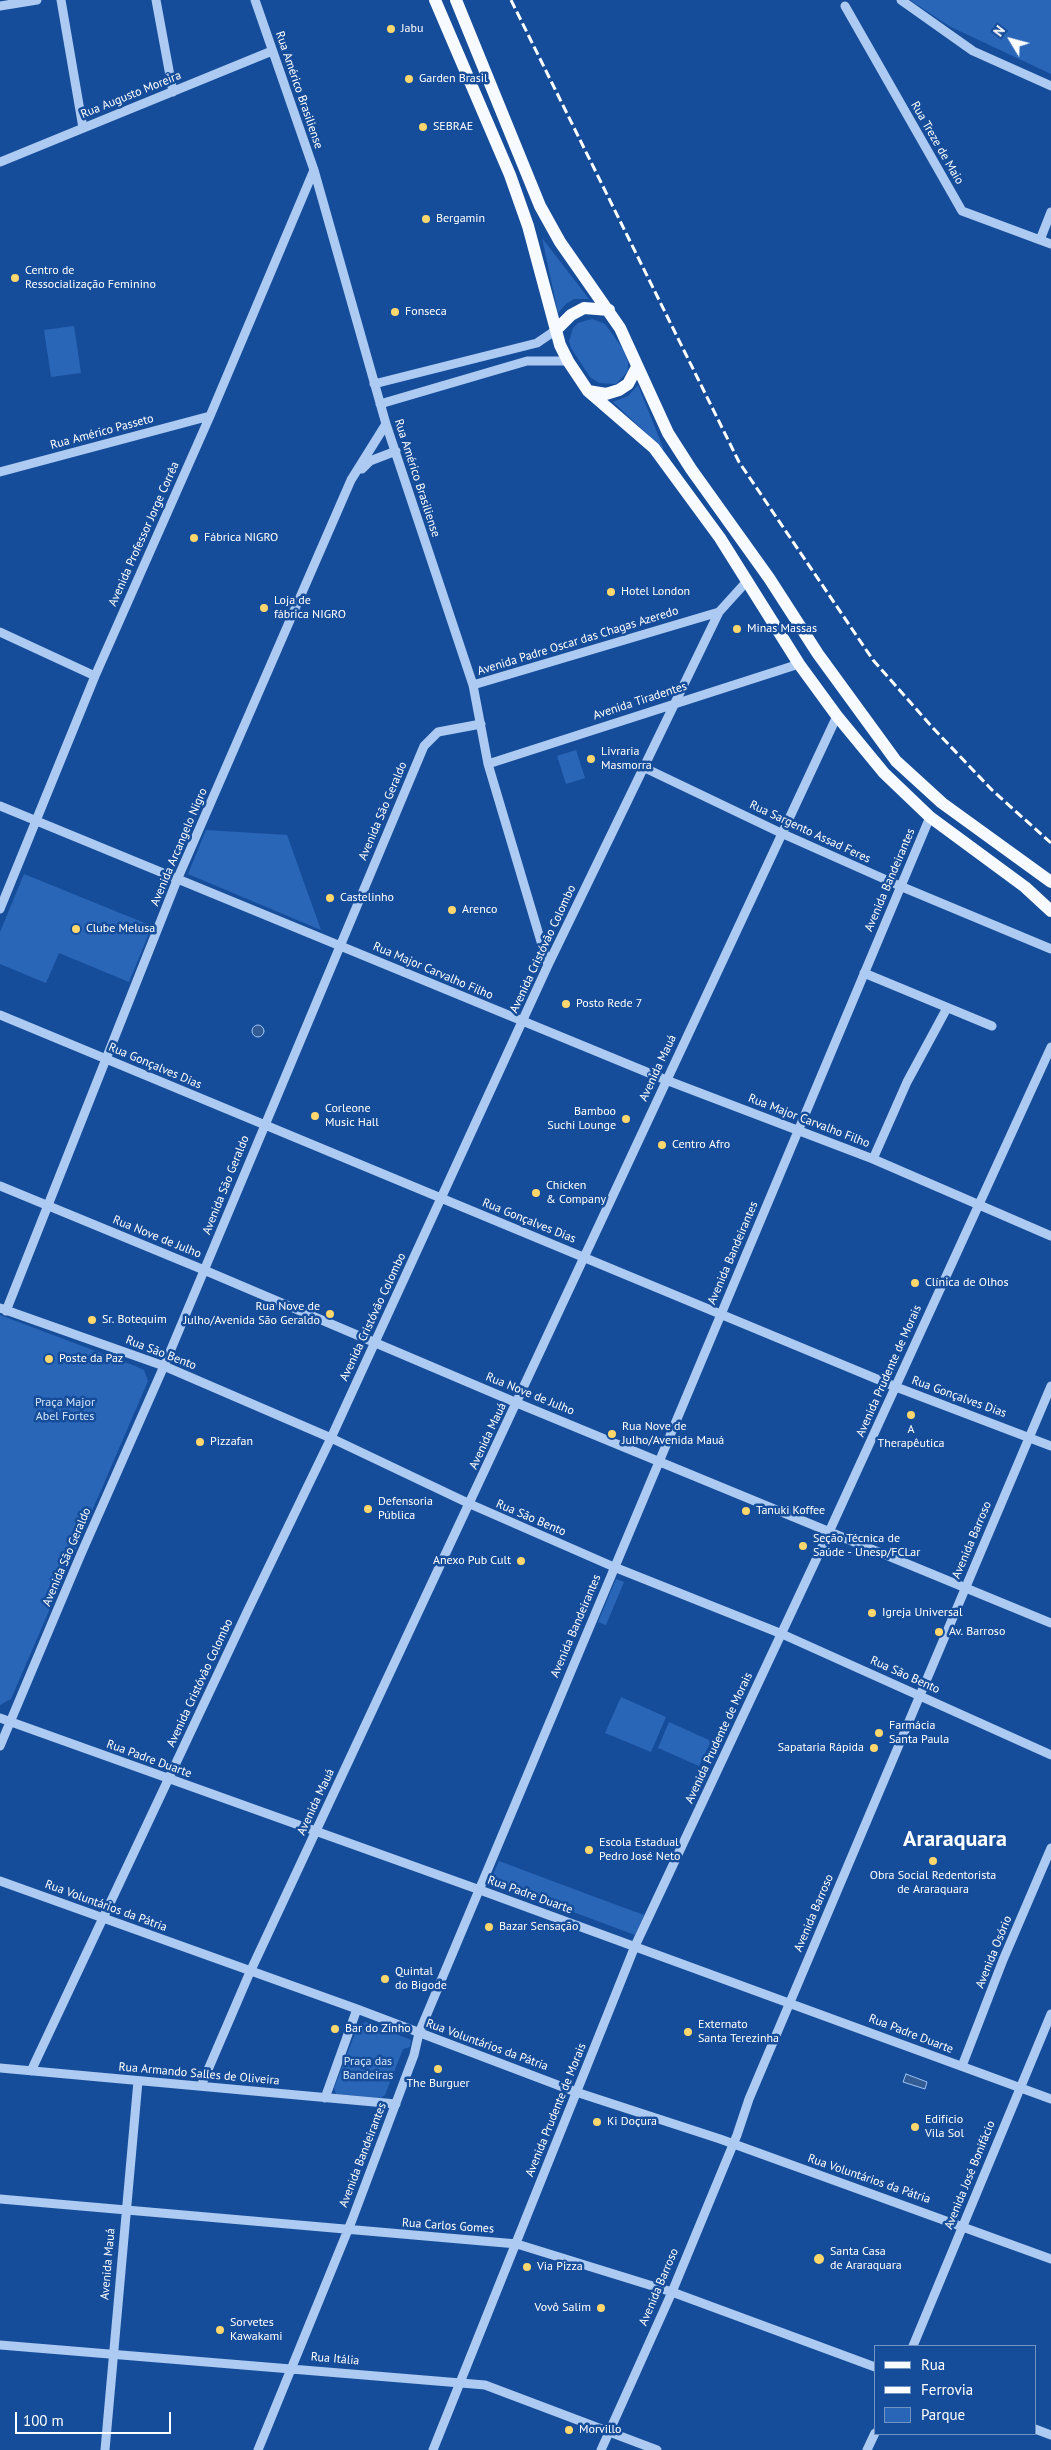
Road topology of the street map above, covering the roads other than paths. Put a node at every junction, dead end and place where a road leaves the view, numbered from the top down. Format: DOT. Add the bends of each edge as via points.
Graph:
graph roads {
  1 [pos="37,0"];
  2 [pos="61,0"];
  3 [pos="156,0"];
  4 [pos="255,0"];
  5 [pos="435,0"];
  6 [pos="456,0"];
  7 [pos="901,0"];
  8 [pos="0,6"];
  9 [pos="844,6"];
  10 [pos="272,51"];
  11 [pos="1051,86"];
  12 [pos="173,92"];
  13 [pos="83,128"];
  14 [pos="0,162"];
  15 [pos="314,170"];
  16 [pos="1051,212"];
  17 [pos="1040,240"];
  18 [pos="1051,244"];
  19 [pos="609,310"];
  20 [pos="556,330"];
  21 [pos="568,361"];
  22 [pos="461,363"];
  23 [pos="637,367"];
  24 [pos="465,378"];
  25 [pos="374,384"];
  26 [pos="588,391"];
  27 [pos="380,404"];
  28 [pos="210,416"];
  29 [pos="386,424"];
  30 [pos="396,451"];
  31 [pos="0,472"];
  32 [pos="351,480"];
  33 [pos="748,580"];
  34 [pos="719,612"];
  35 [pos="0,632"];
  36 [pos="799,664"];
  37 [pos="95,676"];
  38 [pos="473,686"];
  39 [pos="676,702"];
  40 [pos="837,716"];
  41 [pos="481,724"];
  42 [pos="488,764"];
  43 [pos="644,768"];
  44 [pos="0,806"];
  45 [pos="930,818"];
  46 [pos="37,822"];
  47 [pos="781,833"];
  48 [pos="177,880"];
  49 [pos="1051,882"];
  50 [pos="900,886"];
  51 [pos="0,909"];
  52 [pos="1051,911"];
  53 [pos="340,946"];
  54 [pos="1051,949"];
  55 [pos="548,965"];
  56 [pos="864,973"];
  57 [pos="947,1008"];
  58 [pos="0,1015"];
  59 [pos="522,1022"];
  60 [pos="992,1026"];
  61 [pos="1051,1047"];
  62 [pos="106,1059"];
  63 [pos="666,1080"];
  64 [pos="264,1125"];
  65 [pos="799,1130"];
  66 [pos="873,1159"];
  67 [pos="0,1186"];
  68 [pos="442,1199"];
  69 [pos="48,1205"];
  70 [pos="978,1205"];
  71 [pos="1051,1236"];
  72 [pos="585,1258"];
  73 [pos="204,1270"];
  74 [pos="3,1310"];
  75 [pos="721,1313"];
  76 [pos="375,1342"];
  77 [pos="164,1366"];
  78 [pos="1051,1386"];
  79 [pos="896,1387"];
  80 [pos="517,1403"];
  81 [pos="1030,1436"];
  82 [pos="331,1438"];
  83 [pos="1051,1446"];
  84 [pos="659,1461"];
  85 [pos="470,1504"];
  86 [pos="829,1532"];
  87 [pos="614,1567"];
  88 [pos="965,1588"];
  89 [pos="1051,1623"];
  90 [pos="782,1634"];
  91 [pos="920,1695"];
  92 [pos="0,1718"];
  93 [pos="10,1722"];
  94 [pos="0,1746"];
  95 [pos="1051,1755"];
  96 [pos="168,1779"];
  97 [pos="317,1831"];
  98 [pos="1051,1848"];
  99 [pos="0,1881"];
  100 [pos="480,1890"];
  101 [pos="102,1918"];
  102 [pos="635,1946"];
  103 [pos="250,1972"];
  104 [pos="791,2002"];
  105 [pos="357,2009"];
  106 [pos="1051,2014"];
  107 [pos="419,2033"];
  108 [pos="962,2066"];
  109 [pos="0,2068"];
  110 [pos="31,2071"];
  111 [pos="138,2081"];
  112 [pos="201,2086"];
  113 [pos="1020,2088"];
  114 [pos="576,2092"];
  115 [pos="325,2098"];
  116 [pos="1051,2099"];
  117 [pos="396,2104"];
  118 [pos="733,2144"];
  119 [pos="0,2199"];
  120 [pos="125,2210"];
  121 [pos="963,2225"];
  122 [pos="348,2231"];
  123 [pos="517,2244"];
  124 [pos="1051,2259"];
  125 [pos="672,2292"];
  126 [pos="0,2345"];
  127 [pos="914,2345"];
  128 [pos="114,2354"];
  129 [pos="874,2367"];
  130 [pos="292,2369"];
  131 [pos="460,2382"];
  132 [pos="1036,2429"];
  133 [pos="609,2432"];
  134 [pos="874,2435"];
  135 [pos="1051,2435"];
  136 [pos="105,2450"];
  137 [pos="258,2450"];
  138 [pos="433,2450"];
  139 [pos="601,2450"];
  140 [pos="657,2450"];
  141 [pos="867,2450"];
  1 -- 8 [label="street"];
  2 -- 13 [label="street"];
  3 -- 12 [label="street"];
  4 -- 10 [label="street, Rua Américo Brasiliense"];
  5 -- 20 [label="main road" via="513,183"];
  6 -- 19 [label="main road" via="540,206 560,242"];
  7 -- 11 [label="street" via="973,51"];
  9 -- 17 [label="street, Rua Treze de Maio" via="962,211"];
  10 -- 12 [label="street, Rua Augusto Moreira"];
  10 -- 15 [label="street, Rua Américo Brasiliense"];
  12 -- 13 [label="street, Rua Augusto Moreira"];
  13 -- 14 [label="street, Rua Augusto Moreira"];
  15 -- 25 [label="street, Rua Américo Brasiliense"];
  15 -- 28 [label="street, Avenida Professor Jorge Corrêa"];
  16 -- 17 [label="street"];
  17 -- 18 [label="street, Rua Treze de Maio"];
  19 -- 20 [label="main road" via="584,308 571,315"];
  19 -- 23 [label="main road"];
  20 -- 21 [label="main road"];
  20 -- 22 [label="street" via="537,343"];
  21 -- 24 [label="street" via="527,361"];
  21 -- 26 [label="main road"];
  22 -- 24 [label="street"];
  22 -- 25 [label="street"];
  23 -- 26 [label="main road" via="628,384 619,390 606,394"];
  23 -- 49 [label="main road" via="668,433 691,469 896,761 942,803"];
  24 -- 27 [label="street"];
  25 -- 27 [label="street, Rua Américo Brasiliense"];
  26 -- 33 [label="main road" via="654,448"];
  27 -- 29 [label="street, Rua Américo Brasiliense"];
  28 -- 31 [label="street, Rua Américo Passeto"];
  28 -- 37 [label="street, Avenida Professor Jorge Corrêa"];
  29 -- 30 [label="street, Rua Américo Brasiliense"];
  29 -- 32 [label="street, Avenida Arcangelo Nigro"];
  30 -- 32 [label="street, Avenida Arcangelo Nigro" via="370,461"];
  30 -- 38 [label="street, Rua Américo Brasiliense"];
  32 -- 48 [label="street, Avenida Arcangelo Nigro"];
  33 -- 34 [label="street, Avenida Cristóvão Colombo"];
  33 -- 36 [label="main road"];
  34 -- 38 [label="street, Avenida Padre Oscar das Chagas Azeredo"];
  34 -- 39 [label="street, Avenida Cristóvão Colombo"];
  35 -- 37 [label="street"];
  36 -- 39 [label="street, Avenida Tiradentes"];
  36 -- 40 [label="main road"];
  37 -- 46 [label="street, Avenida Professor Jorge Corrêa"];
  38 -- 41 [label="street, Rua Américo Brasiliense"];
  39 -- 42 [label="street, Avenida Tiradentes"];
  39 -- 43 [label="street, Avenida Cristóvão Colombo"];
  40 -- 45 [label="main road" via="884,773"];
  40 -- 47 [label="street, Avenida Mauá"];
  41 -- 42 [label="street, Rua Américo Brasiliense"];
  41 -- 53 [label="street, Avenida São Geraldo" via="438,732 424,746"];
  42 -- 55 [label="street, Rua Américo Brasiliense"];
  43 -- 47 [label="street, Rua Sargento Assad Feres"];
  43 -- 55 [label="street, Avenida Cristóvão Colombo"];
  44 -- 46 [label="street, Rua Major Carvalho Filho"];
  45 -- 50 [label="street, Avenida Bandeirantes"];
  45 -- 52 [label="main road" via="1025,887"];
  46 -- 48 [label="street, Rua Major Carvalho Filho"];
  46 -- 51 [label="street, Avenida Professor Jorge Corrêa"];
  47 -- 50 [label="street, Rua Sargento Assad Feres"];
  47 -- 63 [label="street, Avenida Mauá"];
  48 -- 53 [label="street, Rua Major Carvalho Filho"];
  48 -- 62 [label="street, Avenida Arcangelo Nigro"];
  50 -- 54 [label="street, Rua Sargento Assad Feres"];
  50 -- 56 [label="street, Avenida Bandeirantes"];
  53 -- 59 [label="street, Rua Major Carvalho Filho"];
  53 -- 64 [label="street, Avenida São Geraldo"];
  55 -- 59 [label="street, Avenida Cristóvão Colombo"];
  56 -- 57 [label="street"];
  56 -- 65 [label="street, Avenida Bandeirantes"];
  57 -- 60 [label="street"];
  57 -- 66 [label="street" via="906,1082"];
  58 -- 62 [label="street, Rua Gonçalves Dias"];
  59 -- 63 [label="street, Rua Major Carvalho Filho"];
  59 -- 68 [label="street, Avenida Cristóvão Colombo"];
  61 -- 70 [label="street, Avenida Prudente de Morais"];
  62 -- 64 [label="street, Rua Gonçalves Dias"];
  62 -- 69 [label="street, Avenida Arcangelo Nigro"];
  63 -- 65 [label="street, Rua Major Carvalho Filho"];
  63 -- 72 [label="street, Avenida Mauá"];
  64 -- 68 [label="street, Rua Gonçalves Dias"];
  64 -- 73 [label="street, Avenida São Geraldo"];
  65 -- 66 [label="street, Rua Major Carvalho Filho"];
  65 -- 75 [label="street, Avenida Bandeirantes"];
  66 -- 70 [label="street, Rua Major Carvalho Filho"];
  67 -- 69 [label="street, Rua Nove de Julho"];
  68 -- 72 [label="street, Rua Gonçalves Dias"];
  68 -- 76 [label="street, Avenida Cristóvão Colombo"];
  69 -- 73 [label="street, Rua Nove de Julho"];
  69 -- 74 [label="street, Avenida Arcangelo Nigro"];
  70 -- 71 [label="street, Rua Major Carvalho Filho"];
  70 -- 79 [label="street, Avenida Prudente de Morais"];
  72 -- 75 [label="street, Rua Gonçalves Dias"];
  72 -- 80 [label="street, Avenida Mauá"];
  73 -- 76 [label="street, Rua Nove de Julho"];
  73 -- 77 [label="street, Avenida São Geraldo"];
  74 -- 77 [label="street, Rua São Bento"];
  75 -- 79 [label="street, Rua Gonçalves Dias"];
  75 -- 84 [label="street, Avenida Bandeirantes"];
  76 -- 80 [label="street, Rua Nove de Julho"];
  76 -- 82 [label="street, Avenida Cristóvão Colombo"];
  77 -- 82 [label="street, Rua São Bento"];
  77 -- 93 [label="street, Avenida São Geraldo"];
  78 -- 81 [label="street, Avenida Barroso"];
  79 -- 81 [label="street, Rua Gonçalves Dias"];
  79 -- 86 [label="street, Avenida Prudente de Morais"];
  80 -- 84 [label="street, Rua Nove de Julho"];
  80 -- 85 [label="street, Avenida Mauá"];
  81 -- 83 [label="street, Rua Gonçalves Dias"];
  81 -- 88 [label="street, Avenida Barroso"];
  82 -- 85 [label="street, Rua São Bento"];
  82 -- 96 [label="street, Avenida Cristóvão Colombo"];
  84 -- 86 [label="street, Rua Nove de Julho"];
  84 -- 87 [label="street, Avenida Bandeirantes"];
  85 -- 87 [label="street, Rua São Bento"];
  85 -- 97 [label="street, Avenida Mauá"];
  86 -- 88 [label="street, Rua Nove de Julho"];
  86 -- 90 [label="street, Avenida Prudente de Morais"];
  87 -- 90 [label="street, Rua São Bento"];
  87 -- 100 [label="street, Avenida Bandeirantes"];
  88 -- 89 [label="street, Rua Nove de Julho"];
  88 -- 91 [label="street, Avenida Barroso"];
  90 -- 91 [label="street, Rua São Bento"];
  90 -- 102 [label="street, Avenida Prudente de Morais"];
  91 -- 95 [label="street, Rua São Bento"];
  91 -- 104 [label="street, Avenida Barroso"];
  92 -- 93 [label="street, Rua Padre Duarte"];
  93 -- 94 [label="street, Avenida São Geraldo"];
  93 -- 96 [label="street, Rua Padre Duarte"];
  96 -- 97 [label="street, Rua Padre Duarte"];
  96 -- 101 [label="street, Avenida Cristóvão Colombo"];
  97 -- 100 [label="street, Rua Padre Duarte"];
  97 -- 103 [label="street, Avenida Mauá"];
  98 -- 108 [label="street, Avenida Osório"];
  99 -- 101 [label="street, Rua Voluntários da Pátria"];
  100 -- 102 [label="street, Rua Padre Duarte"];
  100 -- 107 [label="street, Avenida Bandeirantes"];
  101 -- 103 [label="street, Rua Voluntários da Pátria"];
  101 -- 110 [label="street, Avenida Cristóvão Colombo"];
  102 -- 104 [label="street, Rua Padre Duarte"];
  102 -- 114 [label="street, Avenida Prudente de Morais"];
  103 -- 105 [label="street, Rua Voluntários da Pátria"];
  103 -- 112 [label="street, Avenida Mauá"];
  104 -- 108 [label="street, Rua Padre Duarte"];
  104 -- 118 [label="street, Avenida Barroso"];
  105 -- 107 [label="street, Rua Voluntários da Pátria"];
  105 -- 115 [label="street"];
  106 -- 113 [label="street, Avenida José Bonifácio"];
  107 -- 114 [label="street, Rua Voluntários da Pátria"];
  107 -- 117 [label="street, Avenida Bandeirantes"];
  108 -- 113 [label="street, Rua Padre Duarte"];
  109 -- 110 [label="street, Rua Armando Salles de Oliveira"];
  110 -- 111 [label="street, Rua Armando Salles de Oliveira"];
  111 -- 112 [label="street, Rua Armando Salles de Oliveira"];
  111 -- 120 [label="street, Avenida Mauá"];
  112 -- 115 [label="street, Rua Armando Salles de Oliveira"];
  113 -- 116 [label="street, Rua Padre Duarte"];
  113 -- 121 [label="street, Avenida José Bonifácio"];
  114 -- 118 [label="street, Rua Voluntários da Pátria"];
  114 -- 123 [label="street, Avenida Prudente de Morais"];
  115 -- 117 [label="street, Rua Armando Salles de Oliveira"];
  117 -- 122 [label="street, Avenida Bandeirantes"];
  118 -- 121 [label="street, Rua Voluntários da Pátria"];
  118 -- 125 [label="street, Avenida Barroso"];
  119 -- 120 [label="street, Rua Carlos Gomes"];
  120 -- 122 [label="street, Rua Carlos Gomes"];
  120 -- 128 [label="street, Avenida Mauá"];
  121 -- 124 [label="street, Rua Voluntários da Pátria"];
  121 -- 127 [label="street, Avenida José Bonifácio"];
  122 -- 123 [label="street, Rua Carlos Gomes"];
  122 -- 130 [label="street, Avenida Bandeirantes"];
  123 -- 125 [label="street, Rua Carlos Gomes"];
  123 -- 131 [label="street, Avenida Prudente de Morais"];
  125 -- 129 [label="street, Rua Carlos Gomes"];
  125 -- 133 [label="street, Avenida Barroso"];
  126 -- 128 [label="street, Rua Itália"];
  128 -- 130 [label="street, Rua Itália"];
  128 -- 136 [label="street, Avenida Mauá"];
  130 -- 131 [label="street, Rua Itália"];
  130 -- 137 [label="street, Avenida Bandeirantes"];
  131 -- 133 [label="street, Rua Itália" via="485,2385"];
  131 -- 138 [label="street, Avenida Prudente de Morais"];
  132 -- 135 [label="street"];
  133 -- 139 [label="street, Avenida Barroso"];
  133 -- 140 [label="street, Rua Itália"];
  134 -- 141 [label="street"];
}
